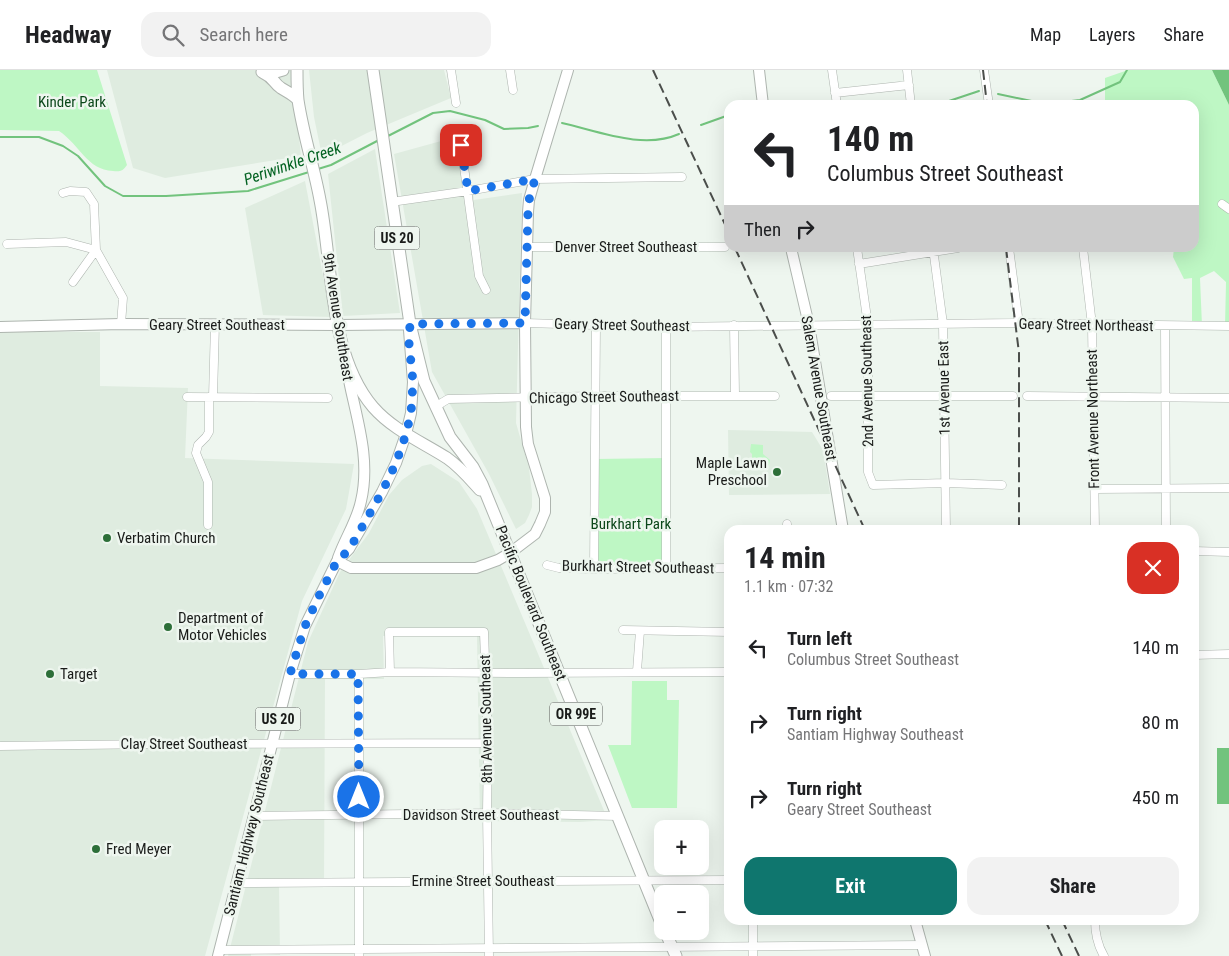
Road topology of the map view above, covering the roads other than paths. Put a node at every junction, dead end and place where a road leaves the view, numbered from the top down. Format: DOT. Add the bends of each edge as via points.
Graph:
graph roads {
  1 [pos="283,70"];
  2 [pos="297,70"];
  3 [pos="373,70"];
  4 [pos="451,70"];
  5 [pos="510,70"];
  6 [pos="568,70"];
  7 [pos="759,70"];
  8 [pos="832,70"];
  9 [pos="907,70"];
  10 [pos="982,70"];
  11 [pos="909,85"];
  12 [pos="513,90"];
  13 [pos="835,93"];
  14 [pos="298,100"];
  15 [pos="762,100"];
  16 [pos="836,100"];
  17 [pos="911,100"];
  18 [pos="985,100"];
  19 [pos="988,100"];
  20 [pos="456,103"];
  21 [pos="461,145"];
  22 [pos="682,177"];
  23 [pos="535,179"];
  24 [pos="468,191"];
  25 [pos="63,193"];
  26 [pos="391,202"];
  27 [pos="7,244"];
  28 [pos="527,247"];
  29 [pos="724,247"];
  30 [pos="96,250"];
  31 [pos="792,252"];
  32 [pos="858,252"];
  33 [pos="918,252"];
  34 [pos="933,252"];
  35 [pos="1005,252"];
  36 [pos="1009,252"];
  37 [pos="1083,252"];
  38 [pos="859,264"];
  39 [pos="73,282"];
  40 [pos="486,290"];
  41 [pos="525,323"];
  42 [pos="121,324"];
  43 [pos="215,324"];
  44 [pos="410,324"];
  45 [pos="868,324"];
  46 [pos="943,324"];
  47 [pos="1017,324"];
  48 [pos="338,325"];
  49 [pos="596,325"];
  50 [pos="734,325"];
  51 [pos="809,325"];
  52 [pos="1092,325"];
  53 [pos="1164,326"];
  54 [pos="1229,326"];
  55 [pos="0,327"];
  56 [pos="666,327"];
  57 [pos="344,352"];
  58 [pos="735,395"];
  59 [pos="869,395"];
  60 [pos="596,396"];
  61 [pos="666,396"];
  62 [pos="775,396"];
  63 [pos="831,396"];
  64 [pos="944,396"];
  65 [pos="1014,396"];
  66 [pos="1027,396"];
  67 [pos="187,397"];
  68 [pos="211,397"];
  69 [pos="1093,397"];
  70 [pos="328,398"];
  71 [pos="526,398"];
  72 [pos="1165,398"];
  73 [pos="1228,398"];
  74 [pos="435,407"];
  75 [pos="406,434"];
  76 [pos="946,483"];
  77 [pos="1002,485"];
  78 [pos="1229,488"];
  79 [pos="1095,489"];
  80 [pos="1166,489"];
  81 [pos="490,503"];
  82 [pos="208,524"];
  83 [pos="842,525"];
  84 [pos="946,525"];
  85 [pos="1095,525"];
  86 [pos="1166,525"];
  87 [pos="1199,551"];
  88 [pos="1229,552"];
  89 [pos="510,553"];
  90 [pos="337,561"];
  91 [pos="547,565"];
  92 [pos="724,568"];
  93 [pos="594,569"];
  94 [pos="666,569"];
  95 [pos="623,630"];
  96 [pos="640,631"];
  97 [pos="724,632"];
  98 [pos="1229,654"];
  99 [pos="1199,655"];
  100 [pos="637,671"];
  101 [pos="390,672"];
  102 [pos="724,672"];
  103 [pos="485,673"];
  104 [pos="559,673"];
  105 [pos="290,674"];
  106 [pos="358,674"];
  107 [pos="488,743"];
  108 [pos="272,744"];
  109 [pos="358,744"];
  110 [pos="0,746"];
  111 [pos="487,814"];
  112 [pos="359,815"];
  113 [pos="254,816"];
  114 [pos="618,816"];
  115 [pos="724,880"];
  116 [pos="488,881"];
  117 [pos="643,881"];
  118 [pos="237,882"];
  119 [pos="359,882"];
  120 [pos="654,906"];
  121 [pos="753,925"];
  122 [pos="916,925"];
  123 [pos="1095,925"];
  124 [pos="922,945"];
  125 [pos="753,947"];
  126 [pos="674,951"];
  127 [pos="359,952"];
  128 [pos="489,952"];
  129 [pos="219,953"];
  130 [pos="1104,955"];
  131 [pos="753,956"];
  132 [pos="925,956"];
  1 -- 14 [label="highway" via="262,72"];
  2 -- 14 [label="highway, 9th Avenue Southeast / US 20"];
  3 -- 26 [label="highway, Pacific Boulevard Southeast / US 20"];
  4 -- 20 [label="street"];
  5 -- 12 [label="street"];
  6 -- 23 [label="main road"];
  7 -- 15 [label="main road"];
  8 -- 13 [label="street"];
  9 -- 11 [label="street"];
  10 -- 18 [label="street"];
  10 -- 19 [label="street"];
  11 -- 13 [label="street"];
  11 -- 17 [label="street"];
  13 -- 16 [label="street"];
  14 -- 48 [label="highway, 9th Avenue Southeast / US 20" via="316,176"];
  21 -- 24 [label="street"];
  22 -- 23 [label="street"];
  23 -- 24 [label="street"];
  23 -- 28 [label="main road" via="529,200"];
  24 -- 26 [label="street"];
  24 -- 40 [label="street" via="479,276"];
  25 -- 30 [label="street" via="86,192 94,204"];
  26 -- 44 [label="highway, Pacific Boulevard Southeast / US 20"];
  27 -- 30 [label="street" via="66,242"];
  28 -- 29 [label="street, Denver Street Southeast"];
  28 -- 41 [label="main road"];
  30 -- 39 [label="street"];
  30 -- 42 [label="street" via="123,298"];
  31 -- 51 [label="main road, Salem Avenue Southeast"];
  32 -- 38 [label="street, 2nd Avenue Southeast"];
  33 -- 38 [label="street"];
  34 -- 46 [label="street, 1st Avenue East"];
  35 -- 47 [label="street"];
  36 -- 47 [label="street"];
  37 -- 52 [label="street, Front Avenue Northeast"];
  38 -- 45 [label="street, 2nd Avenue Southeast"];
  41 -- 44 [label="main road, Geary Street Southeast"];
  41 -- 49 [label="street, Geary Street Southeast"];
  41 -- 71 [label="main road"];
  42 -- 43 [label="main road, Geary Street Southeast"];
  42 -- 55 [label="main road, Geary Street Southeast"];
  43 -- 48 [label="main road, Geary Street Southeast"];
  43 -- 68 [label="street"];
  44 -- 48 [label="main road, Geary Street Southeast"];
  44 -- 74 [label="highway, Pacific Boulevard Southeast / OR 99E" via="424,381"];
  44 -- 75 [label="main road, Santiam Highway Southeast / US 20" via="413,382"];
  45 -- 46 [label="street, Geary Street Southeast"];
  45 -- 51 [label="street, Geary Street Southeast"];
  45 -- 59 [label="street, 2nd Avenue Southeast"];
  46 -- 47 [label="street, Geary Street Northeast"];
  46 -- 64 [label="street, 1st Avenue East"];
  47 -- 52 [label="street, Geary Street Northeast"];
  48 -- 57 [label="highway, 9th Avenue Southeast / US 20"];
  49 -- 56 [label="street, Geary Street Southeast"];
  49 -- 60 [label="street"];
  50 -- 51 [label="street, Geary Street Southeast"];
  50 -- 56 [label="street, Geary Street Southeast"];
  50 -- 58 [label="street"];
  51 -- 83 [label="main road, Salem Avenue Southeast"];
  52 -- 53 [label="street, Geary Street Northeast"];
  52 -- 69 [label="street, Front Avenue Northeast"];
  53 -- 54 [label="street, Geary Street Northeast"];
  53 -- 72 [label="street"];
  56 -- 61 [label="street"];
  57 -- 75 [label="highway, Pacific Boulevard Southeast / OR 99E" via="372,406"];
  57 -- 90 [label="main road, 9th Avenue Southeast / US 20" via="365,467 358,514"];
  58 -- 61 [label="street, Chicago Street Southeast"];
  58 -- 62 [label="street, Chicago Street Southeast"];
  59 -- 63 [label="street"];
  59 -- 64 [label="street"];
  59 -- 76 [label="street, 2nd Avenue Southeast" via="868,472 873,485"];
  60 -- 61 [label="street, Chicago Street Southeast"];
  60 -- 71 [label="street, Chicago Street Southeast"];
  60 -- 93 [label="street"];
  61 -- 94 [label="street"];
  64 -- 65 [label="street"];
  64 -- 76 [label="street, 1st Avenue East"];
  66 -- 69 [label="street"];
  67 -- 68 [label="street"];
  68 -- 70 [label="street"];
  68 -- 82 [label="street" via="209,432 198,445 196,453 208,482"];
  69 -- 72 [label="street"];
  69 -- 79 [label="street, Front Avenue Northeast"];
  71 -- 74 [label="street, Chicago Street Southeast" via="448,399"];
  71 -- 89 [label="main road" via="528,444 545,498 545,512 536,534"];
  72 -- 73 [label="street"];
  72 -- 80 [label="street"];
  74 -- 81 [label="highway, Pacific Boulevard Southeast / OR 99E" via="450,437 473,467"];
  75 -- 81 [label="highway, Pacific Boulevard Southeast / OR 99E" via="449,459"];
  75 -- 90 [label="main road, Santiam Highway Southeast / US 20" via="382,492 349,550"];
  76 -- 77 [label="street"];
  76 -- 84 [label="street, 1st Avenue East"];
  78 -- 80 [label="street"];
  79 -- 80 [label="street"];
  79 -- 85 [label="street, Front Avenue Northeast"];
  80 -- 86 [label="street"];
  81 -- 89 [label="highway, Pacific Boulevard Southeast / OR 99E"];
  87 -- 88 [label="street"];
  89 -- 90 [label="main road" via="476,568 351,568"];
  89 -- 104 [label="highway, Pacific Boulevard Southeast / OR 99E"];
  90 -- 105 [label="main road, Santiam Highway Southeast / US 20" via="305,626"];
  91 -- 93 [label="street, Burkhart Street Southeast"];
  92 -- 94 [label="street, Burkhart Street Southeast"];
  93 -- 94 [label="street, Burkhart Street Southeast"];
  95 -- 96 [label="street"];
  96 -- 97 [label="street"];
  96 -- 100 [label="street"];
  98 -- 99 [label="street"];
  100 -- 102 [label="street"];
  100 -- 104 [label="street"];
  101 -- 103 [label="street"];
  101 -- 103 [label="street, 8th Avenue Southeast" via="389,632 484,632"];
  101 -- 106 [label="street"];
  103 -- 104 [label="street"];
  103 -- 107 [label="street, 8th Avenue Southeast"];
  104 -- 114 [label="highway, Pacific Boulevard Southeast / OR 99E"];
  105 -- 106 [label="street"];
  105 -- 108 [label="main road, Santiam Highway Southeast / US 20"];
  106 -- 109 [label="street"];
  107 -- 109 [label="street, Clay Street Southeast"];
  107 -- 111 [label="street, 8th Avenue Southeast"];
  108 -- 109 [label="street, Clay Street Southeast"];
  108 -- 110 [label="street, Clay Street Southeast"];
  108 -- 113 [label="main road, Santiam Highway Southeast / US 20"];
  109 -- 112 [label="street"];
  111 -- 112 [label="street, Davidson Street Southeast"];
  111 -- 114 [label="street, Davidson Street Southeast"];
  111 -- 116 [label="street, 8th Avenue Southeast"];
  112 -- 113 [label="street, Davidson Street Southeast"];
  112 -- 119 [label="street"];
  113 -- 118 [label="main road, Santiam Highway Southeast / US 20"];
  114 -- 117 [label="highway, Pacific Boulevard Southeast / OR 99E"];
  115 -- 117 [label="street, Ermine Street Southeast"];
  116 -- 117 [label="street, Ermine Street Southeast"];
  116 -- 119 [label="street, Ermine Street Southeast"];
  116 -- 128 [label="street, 8th Avenue Southeast"];
  117 -- 120 [label="highway, Pacific Boulevard Southeast / OR 99E"];
  118 -- 119 [label="street, Ermine Street Southeast"];
  118 -- 129 [label="main road, Santiam Highway Southeast / US 20"];
  119 -- 127 [label="street"];
  121 -- 125 [label="street"];
  122 -- 124 [label="main road"];
  123 -- 130 [label="street"];
  124 -- 125 [label="street"];
  124 -- 132 [label="main road"];
  125 -- 126 [label="street"];
  125 -- 131 [label="street"];
  126 -- 128 [label="street"];
  127 -- 128 [label="street"];
  127 -- 129 [label="street"];
}
